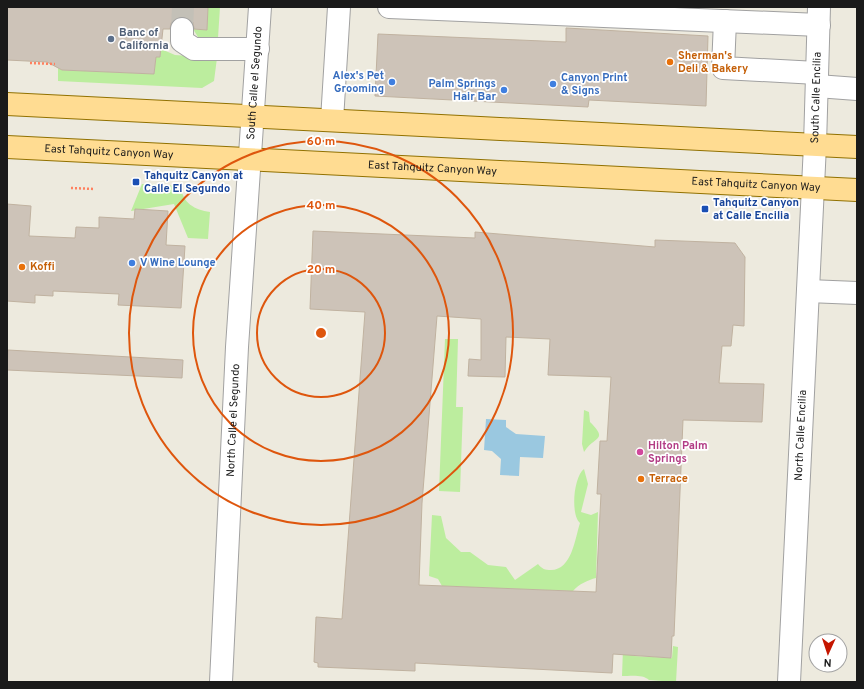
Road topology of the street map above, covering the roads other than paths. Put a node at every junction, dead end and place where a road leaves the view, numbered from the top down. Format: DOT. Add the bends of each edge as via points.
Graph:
graph roads {
  1 [pos="260,7"];
  2 [pos="339,7"];
  3 [pos="389,7"];
  4 [pos="819,16"];
  5 [pos="725,21"];
  6 [pos="182,29"];
  7 [pos="258,49"];
  8 [pos="817,80"];
  9 [pos="857,89"];
  10 [pos="7,104"];
  11 [pos="254,116"];
  12 [pos="332,120"];
  13 [pos="815,146"];
  14 [pos="7,147"];
  15 [pos="857,147"];
  16 [pos="250,159"];
  17 [pos="813,188"];
  18 [pos="857,190"];
  19 [pos="808,291"];
  20 [pos="857,293"];
  21 [pos="221,682"];
  22 [pos="788,682"];
  1 -- 7 [label="street, South Calle el Segundo"];
  2 -- 12 [label="street"];
  3 -- 5 [label="street"];
  4 -- 5 [label="street"];
  4 -- 8 [label="street, South Calle Encilia"];
  5 -- 8 [label="street" via="723,68"];
  6 -- 7 [label="street" via="182,41 194,49"];
  7 -- 11 [label="street, South Calle el Segundo"];
  8 -- 9 [label="street"];
  8 -- 13 [label="street, South Calle Encilia"];
  10 -- 11 [label="main road"];
  11 -- 12 [label="main road"];
  11 -- 16 [label="street, South Calle el Segundo"];
  12 -- 13 [label="main road"];
  13 -- 15 [label="main road"];
  13 -- 17 [label="street, South Calle Encilia"];
  14 -- 16 [label="main road, East Tahquitz Canyon Way"];
  16 -- 17 [label="main road, East Tahquitz Canyon Way"];
  16 -- 21 [label="street, North Calle el Segundo" via="237,346"];
  17 -- 18 [label="main road, East Tahquitz Canyon Way"];
  17 -- 19 [label="street, North Calle Encilia"];
  19 -- 20 [label="street"];
  19 -- 22 [label="street, North Calle Encilia"];
}
